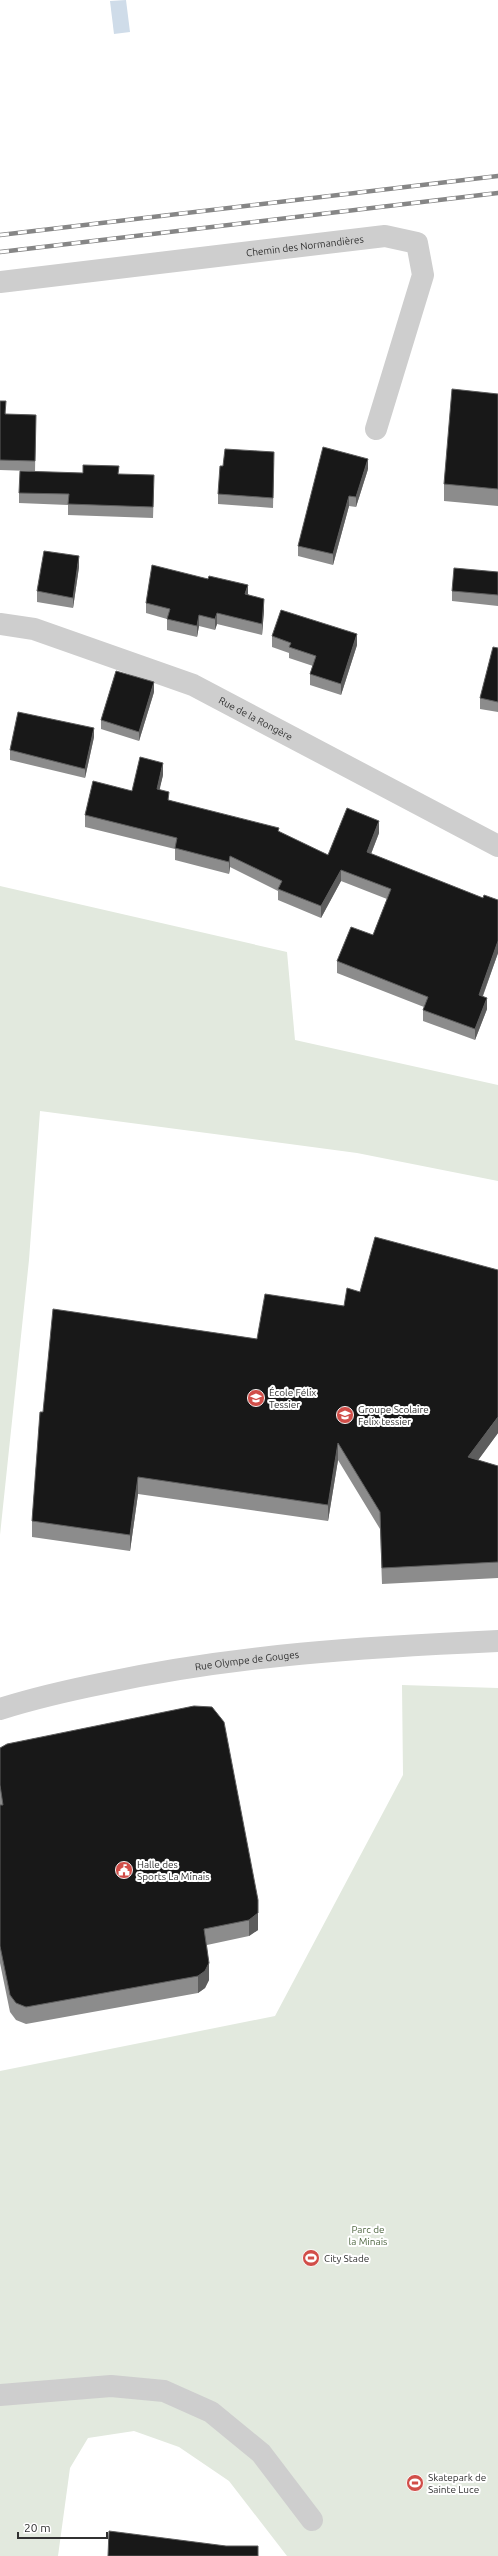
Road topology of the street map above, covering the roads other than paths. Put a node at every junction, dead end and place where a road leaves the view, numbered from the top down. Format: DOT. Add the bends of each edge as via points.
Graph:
graph roads {
  1 [pos="0,282"];
  2 [pos="376,429"];
  3 [pos="0,624"];
  4 [pos="498,846"];
  5 [pos="498,1641"];
  6 [pos="0,1709"];
  7 [pos="0,2395"];
  8 [pos="312,2520"];
  1 -- 2 [label="street, Chemin des Normandières" via="385,236 417,243 423,275"];
  3 -- 4 [label="street, Rue de la Rongère" via="34,629 193,685"];
  5 -- 6 [label="street, Rue Olympe de Gouges" via="375,1646 253,1658 132,1677 33,1698"];
  7 -- 8 [label="street" via="111,2386 164,2391 211,2412 261,2454"];
}
